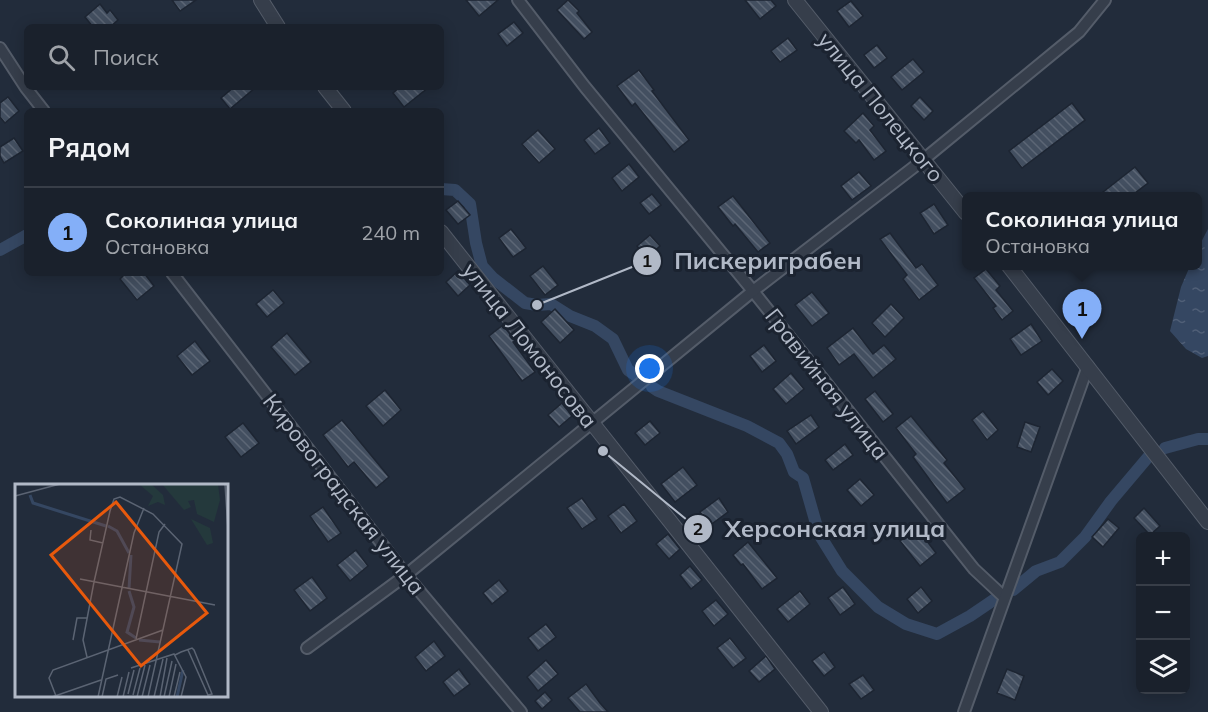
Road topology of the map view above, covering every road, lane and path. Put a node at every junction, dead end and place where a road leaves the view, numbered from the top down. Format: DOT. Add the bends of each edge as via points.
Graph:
graph roads {
  1 [pos="261,0"];
  2 [pos="518,0"];
  3 [pos="795,0"];
  4 [pos="1105,0"];
  5 [pos="276,24"];
  6 [pos="0,48"];
  7 [pos="24,85"];
  8 [pos="28,90"];
  9 [pos="327,90"];
  10 [pos="42,108"];
  11 [pos="342,108"];
  12 [pos="923,160"];
  13 [pos="962,208"];
  14 [pos="444,236"];
  15 [pos="1012,270"];
  16 [pos="174,276"];
  17 [pos="753,291"];
  18 [pos="1088,366"];
  19 [pos="591,423"];
  20 [pos="1208,522"];
  21 [pos="406,575"];
  22 [pos="1004,597"];
  23 [pos="307,648"];
  24 [pos="521,712"];
  25 [pos="821,712"];
  26 [pos="964,712"];
  1 -- 5 [label="street"];
  2 -- 17 [label="street, Гравийная улица"];
  3 -- 12 [label="street, улица Полецкого"];
  4 -- 12 [label="street" via="1079,32"];
  6 -- 7 [label="street"];
  8 -- 10 [label="street"];
  9 -- 11 [label="street"];
  12 -- 13 [label="street, улица Полецкого"];
  12 -- 17 [label="street"];
  14 -- 19 [label="street, улица Ломоносова"];
  15 -- 18 [label="street"];
  16 -- 21 [label="street, Кировоградская улица"];
  17 -- 19 [label="street"];
  17 -- 22 [label="street, Гравийная улица" via="974,569"];
  18 -- 20 [label="street"];
  18 -- 22 [label="street"];
  19 -- 21 [label="street"];
  19 -- 25 [label="street, улица Ломоносова"];
  21 -- 23 [label="street"];
  21 -- 24 [label="street, Кировоградская улица"];
  22 -- 26 [label="street"];
}
